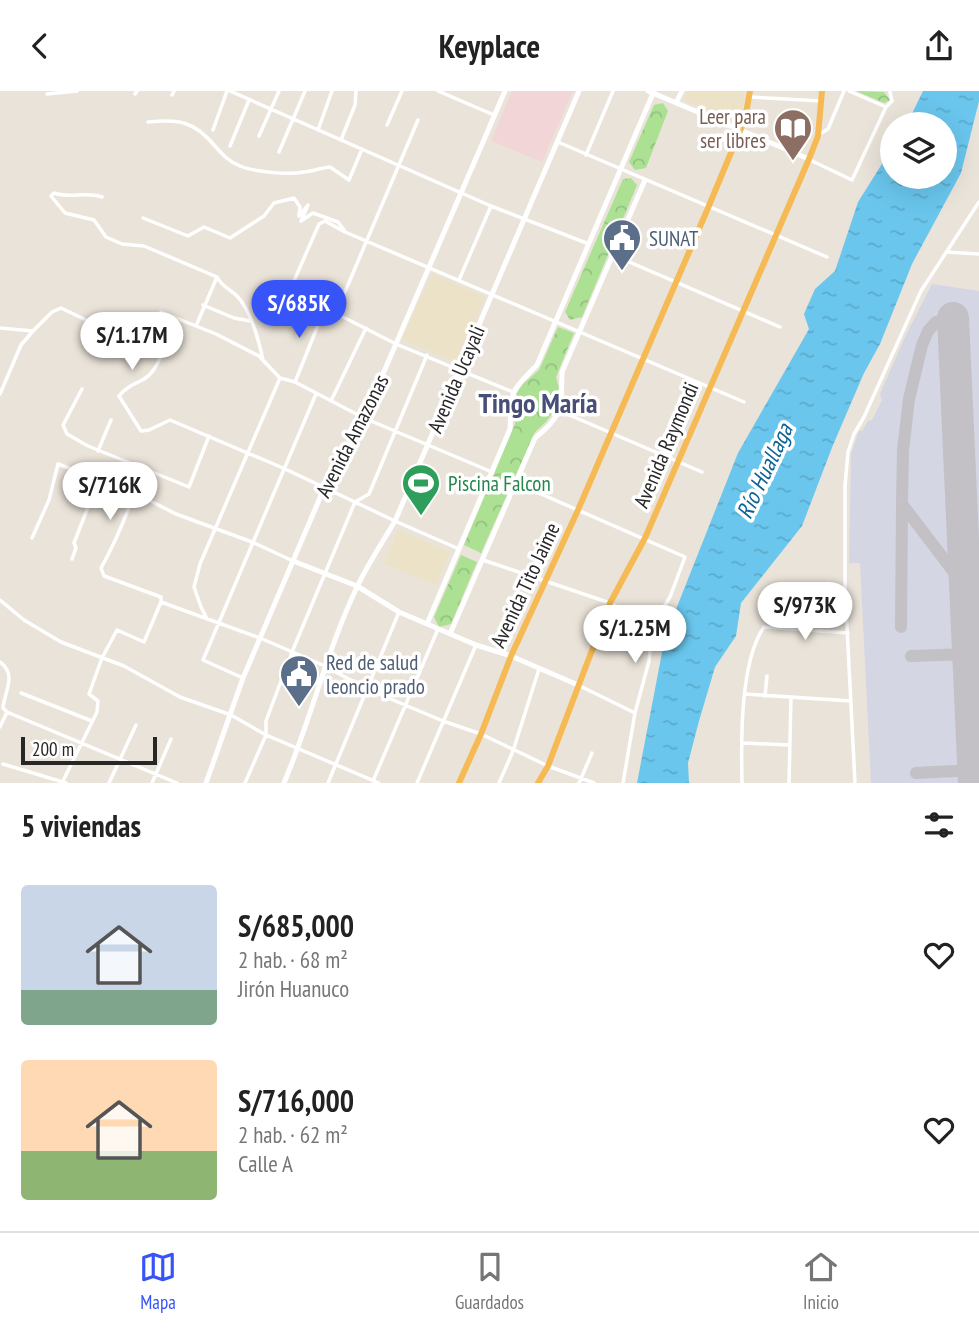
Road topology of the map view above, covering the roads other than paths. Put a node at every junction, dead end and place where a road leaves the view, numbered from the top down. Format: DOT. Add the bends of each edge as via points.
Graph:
graph roads {
  1 [pos="77,91"];
  2 [pos="229,91"];
  3 [pos="279,91"];
  4 [pos="305,91"];
  5 [pos="332,91"];
  6 [pos="402,91"];
  7 [pos="438,91"];
  8 [pos="505,91"];
  9 [pos="579,91"];
  10 [pos="613,91"];
  11 [pos="682,91"];
  12 [pos="822,91"];
  13 [pos="847,91"];
  14 [pos="890,91"];
  15 [pos="651,92"];
  16 [pos="450,93"];
  17 [pos="47,94"];
  18 [pos="357,94"];
  19 [pos="750,94"];
  20 [pos="249,100"];
  21 [pos="822,101"];
  22 [pos="676,103"];
  23 [pos="886,107"];
  24 [pos="271,109"];
  25 [pos="494,115"];
  26 [pos="293,119"];
  27 [pos="418,120"];
  28 [pos="148,122"];
  29 [pos="387,125"];
  30 [pos="213,130"];
  31 [pos="318,130"];
  32 [pos="740,131"];
  33 [pos="818,135"];
  34 [pos="260,136"];
  35 [pos="341,140"];
  36 [pos="558,142"];
  37 [pos="230,146"];
  38 [pos="362,149"];
  39 [pos="279,152"];
  40 [pos="586,155"];
  41 [pos="809,159"];
  42 [pos="399,164"];
  43 [pos="621,170"];
  44 [pos="645,180"];
  45 [pos="461,193"];
  46 [pos="102,197"];
  47 [pos="979,202"];
  48 [pos="491,206"];
  49 [pos="708,208"];
  50 [pos="143,218"];
  51 [pos="525,219"];
  52 [pos="345,232"];
  53 [pos="775,235"];
  54 [pos="366,241"];
  55 [pos="590,245"];
  56 [pos="946,252"];
  57 [pos="979,254"];
  58 [pos="613,255"];
  59 [pos="827,257"];
  60 [pos="429,267"];
  61 [pos="217,277"];
  62 [pos="460,280"];
  63 [pos="677,282"];
  64 [pos="493,294"];
  65 [pos="203,305"];
  66 [pos="325,308"];
  67 [pos="743,310"];
  68 [pos="161,311"];
  69 [pos="336,313"];
  70 [pos="250,321"];
  71 [pos="556,321"];
  72 [pos="196,326"];
  73 [pos="780,327"];
  74 [pos="366,328"];
  75 [pos="2,329"];
  76 [pos="33,331"];
  77 [pos="579,331"];
  78 [pos="0,337"];
  79 [pos="396,344"];
  80 [pos="427,355"];
  81 [pos="643,358"];
  82 [pos="264,362"];
  83 [pos="460,369"];
  84 [pos="281,378"];
  85 [pos="295,382"];
  86 [pos="710,387"];
  87 [pos="82,389"];
  88 [pos="513,392"];
  89 [pos="0,394"];
  90 [pos="316,394"];
  91 [pos="331,401"];
  92 [pos="744,402"];
  93 [pos="560,411"];
  94 [pos="364,418"];
  95 [pos="111,420"];
  96 [pos="396,431"];
  97 [pos="611,434"];
  98 [pos="209,436"];
  99 [pos="428,445"];
  100 [pos="98,451"];
  101 [pos="247,454"];
  102 [pos="678,462"];
  103 [pos="143,467"];
  104 [pos="283,468"];
  105 [pos="492,472"];
  106 [pos="702,472"];
  107 [pos="99,479"];
  108 [pos="516,483"];
  109 [pos="325,486"];
  110 [pos="135,493"];
  111 [pos="355,502"];
  112 [pos="578,510"];
  113 [pos="395,521"];
  114 [pos="214,529"];
  115 [pos="32,538"];
  116 [pos="645,538"];
  117 [pos="252,542"];
  118 [pos="459,549"];
  119 [pos="72,559"];
  120 [pos="483,560"];
  121 [pos="293,561"];
  122 [pos="324,575"];
  123 [pos="545,581"];
  124 [pos="358,586"];
  125 [pos="0,600"];
  126 [pos="161,603"];
  127 [pos="610,603"];
  128 [pos="400,612"];
  129 [pos="208,621"];
  130 [pos="427,624"];
  131 [pos="219,625"];
  132 [pos="653,625"];
  133 [pos="438,629"];
  134 [pos="848,633"];
  135 [pos="450,634"];
  136 [pos="260,638"];
  137 [pos="476,645"];
  138 [pos="292,652"];
  139 [pos="511,656"];
  140 [pos="102,659"];
  141 [pos="0,662"];
  142 [pos="325,666"];
  143 [pos="539,669"];
  144 [pos="767,676"];
  145 [pos="243,678"];
  146 [pos="578,685"];
  147 [pos="367,689"];
  148 [pos="21,693"];
  149 [pos="745,694"];
  150 [pos="765,696"];
  151 [pos="791,697"];
  152 [pos="852,701"];
  153 [pos="406,705"];
  154 [pos="7,712"];
  155 [pos="635,713"];
  156 [pos="232,715"];
  157 [pos="92,721"];
  158 [pos="443,721"];
  159 [pos="136,725"];
  160 [pos="0,727"];
  161 [pos="481,734"];
  162 [pos="266,735"];
  163 [pos="171,739"];
  164 [pos="743,743"];
  165 [pos="81,744"];
  166 [pos="790,745"];
  167 [pos="298,748"];
  168 [pos="513,751"];
  169 [pos="592,753"];
  170 [pos="120,759"];
  171 [pos="4,764"];
  172 [pos="336,764"];
  173 [pos="548,766"];
  174 [pos="156,773"];
  175 [pos="581,778"];
  176 [pos="375,782"];
  177 [pos="64,783"];
  178 [pos="109,783"];
  179 [pos="152,783"];
  180 [pos="177,783"];
  181 [pos="206,783"];
  182 [pos="245,783"];
  183 [pos="284,783"];
  184 [pos="328,783"];
  185 [pos="417,783"];
  186 [pos="459,783"];
  187 [pos="499,783"];
  188 [pos="538,783"];
  189 [pos="579,783"];
  190 [pos="594,783"];
  191 [pos="623,783"];
  192 [pos="742,783"];
  193 [pos="789,783"];
  194 [pos="855,783"];
  1 -- 17 [label="street"];
  2 -- 20 [label="street"];
  2 -- 30 [label="street"];
  3 -- 24 [label="street"];
  4 -- 26 [label="street"];
  5 -- 31 [label="street"];
  6 -- 29 [label="street"];
  7 -- 16 [label="street"];
  8 -- 25 [label="street, Avenida Amazonas"];
  9 -- 36 [label="street, Avenida Ucayali"];
  10 -- 40 [label="street"];
  11 -- 22 [label="street"];
  12 -- 21 [label="highway, Avenida Raymondi"];
  13 -- 23 [label="street"];
  13 -- 33 [label="street" via="828,129"];
  14 -- 23 [label="street" via="892,101"];
  15 -- 22 [label="street"];
  15 -- 43 [label="street"];
  16 -- 25 [label="street"];
  18 -- 35 [label="street"];
  19 -- 21 [label="street"];
  19 -- 32 [label="highway, Avenida Tito Jaime"];
  20 -- 24 [label="street"];
  20 -- 37 [label="street"];
  21 -- 33 [label="highway, Avenida Raymondi"];
  22 -- 32 [label="street"];
  23 -- 41 [label="street" via="852,180"];
  24 -- 26 [label="street"];
  24 -- 34 [label="street"];
  25 -- 45 [label="street, Avenida Amazonas"];
  26 -- 31 [label="street"];
  26 -- 39 [label="street"];
  27 -- 42 [label="street"];
  28 -- 38 [label="street" via="191,125 242,167 291,173 330,167 349,180"];
  31 -- 35 [label="street"];
  32 -- 41 [label="street"];
  32 -- 49 [label="highway, Avenida Tito Jaime"];
  33 -- 41 [label="highway, Avenida Raymondi"];
  35 -- 38 [label="street"];
  36 -- 40 [label="street"];
  36 -- 51 [label="street, Avenida Ucayali"];
  38 -- 42 [label="street"];
  40 -- 43 [label="street"];
  41 -- 53 [label="highway, Avenida Raymondi"];
  42 -- 45 [label="street"];
  42 -- 54 [label="street"];
  43 -- 44 [label="street"];
  43 -- 55 [label="street"];
  44 -- 49 [label="street"];
  44 -- 58 [label="street"];
  45 -- 48 [label="street"];
  45 -- 60 [label="street, Avenida Amazonas"];
  46 -- 61 [label="street" via="51,196 65,213 94,220 106,237 144,246"];
  47 -- 56 [label="street"];
  48 -- 51 [label="street"];
  48 -- 62 [label="street"];
  49 -- 53 [label="street"];
  49 -- 63 [label="highway, Avenida Tito Jaime"];
  50 -- 52 [label="street" via="188,236 204,227 230,237 264,216 274,203 294,198 299,216 308,205 301,221 313,213 338,222"];
  51 -- 55 [label="street"];
  51 -- 64 [label="street, Avenida Ucayali"];
  52 -- 54 [label="street"];
  52 -- 66 [label="street" via="325,221 320,225 290,290"];
  53 -- 59 [label="street"];
  53 -- 67 [label="highway, Avenida Raymondi"];
  54 -- 60 [label="street"];
  54 -- 69 [label="street"];
  55 -- 71 [label="street"];
  56 -- 57 [label="street"];
  56 -- 134 [label="street" via="911,311 853,434 847,463"];
  58 -- 63 [label="street"];
  58 -- 77 [label="street"];
  60 -- 62 [label="street"];
  60 -- 79 [label="street, Avenida Amazonas"];
  61 -- 65 [label="street"];
  61 -- 70 [label="street" via="238,297"];
  62 -- 64 [label="street"];
  63 -- 67 [label="street"];
  63 -- 81 [label="highway, Avenida Tito Jaime"];
  64 -- 71 [label="street"];
  64 -- 83 [label="street, Avenida Ucayali"];
  65 -- 70 [label="street"];
  65 -- 72 [label="street"];
  66 -- 69 [label="street"];
  66 -- 85 [label="street"];
  67 -- 73 [label="street"];
  67 -- 86 [label="highway, Avenida Raymondi"];
  68 -- 72 [label="street"];
  69 -- 74 [label="street"];
  70 -- 82 [label="street"];
  71 -- 77 [label="street"];
  71 -- 88 [label="street" via="537,365"];
  72 -- 82 [label="street"];
  74 -- 79 [label="street"];
  74 -- 91 [label="street"];
  75 -- 76 [label="street"];
  75 -- 78 [label="street"];
  76 -- 89 [label="street" via="21,345"];
  76 -- 98 [label="street" via="61,308 161,356 147,379 118,396 141,431 170,420"];
  77 -- 81 [label="street"];
  77 -- 93 [label="street" via="562,372"];
  79 -- 80 [label="street"];
  79 -- 94 [label="street, Avenida Amazonas"];
  80 -- 83 [label="street"];
  80 -- 96 [label="street"];
  81 -- 86 [label="street"];
  81 -- 97 [label="highway, Avenida Tito Jaime"];
  82 -- 84 [label="street"];
  83 -- 88 [label="street"];
  83 -- 99 [label="street, Avenida Ucayali"];
  84 -- 85 [label="street"];
  84 -- 101 [label="street"];
  85 -- 90 [label="street"];
  86 -- 92 [label="street"];
  86 -- 102 [label="highway, Avenida Raymondi"];
  87 -- 100 [label="street" via="63,428"];
  88 -- 105 [label="street" via="510,429"];
  90 -- 91 [label="street"];
  90 -- 104 [label="street"];
  91 -- 94 [label="street"];
  93 -- 97 [label="street"];
  93 -- 108 [label="street" via="535,438"];
  94 -- 96 [label="street"];
  94 -- 109 [label="street, Avenida Amazonas"];
  95 -- 100 [label="street"];
  96 -- 99 [label="street"];
  96 -- 111 [label="street" via="369,494"];
  97 -- 102 [label="street"];
  97 -- 112 [label="highway, Avenida Tito Jaime"];
  98 -- 101 [label="street"];
  98 -- 103 [label="street" via="190,487"];
  99 -- 105 [label="street"];
  99 -- 113 [label="street, Avenida Ucayali"];
  100 -- 103 [label="street"];
  101 -- 104 [label="street"];
  101 -- 114 [label="street"];
  102 -- 106 [label="street"];
  102 -- 116 [label="highway, Avenida Raymondi"];
  103 -- 110 [label="street"];
  104 -- 109 [label="street"];
  104 -- 117 [label="street"];
  105 -- 118 [label="street"];
  107 -- 110 [label="street"];
  107 -- 115 [label="street" via="58,464"];
  107 -- 119 [label="street"];
  108 -- 112 [label="street"];
  108 -- 120 [label="street"];
  109 -- 111 [label="street"];
  109 -- 121 [label="street, Avenida Amazonas"];
  110 -- 114 [label="street"];
  110 -- 126 [label="street" via="101,568 104,576 161,597"];
  111 -- 113 [label="street"];
  111 -- 122 [label="street"];
  112 -- 116 [label="street"];
  112 -- 123 [label="highway, Avenida Tito Jaime"];
  113 -- 118 [label="street"];
  113 -- 124 [label="street, Avenida Ucayali"];
  114 -- 117 [label="street"];
  114 -- 129 [label="street" via="194,587"];
  116 -- 127 [label="highway, Avenida Raymondi"];
  116 -- 132 [label="street" via="685,557"];
  117 -- 121 [label="street"];
  117 -- 131 [label="street"];
  118 -- 130 [label="street"];
  120 -- 123 [label="street"];
  120 -- 135 [label="street"];
  121 -- 122 [label="street"];
  121 -- 136 [label="street, Avenida Amazonas"];
  122 -- 124 [label="street"];
  122 -- 138 [label="street"];
  123 -- 127 [label="street"];
  123 -- 139 [label="highway, Avenida Tito Jaime"];
  124 -- 128 [label="street"];
  124 -- 142 [label="street, Avenida Ucayali"];
  125 -- 140 [label="street" via="61,642"];
  126 -- 129 [label="street"];
  126 -- 140 [label="street" via="144,642 117,630"];
  127 -- 132 [label="street"];
  127 -- 146 [label="highway, Avenida Raymondi"];
  128 -- 130 [label="street"];
  128 -- 147 [label="street"];
  129 -- 131 [label="street"];
  130 -- 133 [label="street"];
  131 -- 136 [label="street"];
  131 -- 145 [label="street" via="203,660"];
  132 -- 155 [label="street"];
  133 -- 135 [label="street"];
  133 -- 153 [label="street"];
  134 -- 149 [label="street" via="764,627 755,643"];
  134 -- 152 [label="street"];
  135 -- 137 [label="street"];
  136 -- 138 [label="street"];
  136 -- 145 [label="street, Avenida Amazonas"];
  137 -- 139 [label="street"];
  137 -- 158 [label="street"];
  138 -- 142 [label="street"];
  138 -- 162 [label="street" via="266,721"];
  139 -- 143 [label="street"];
  139 -- 161 [label="highway, Avenida Tito Jaime"];
  140 -- 156 [label="street" via="180,697"];
  140 -- 157 [label="street" via="89,694 98,701"];
  141 -- 154 [label="street" via="10,674 3,708"];
  142 -- 147 [label="street"];
  142 -- 167 [label="street, Avenida Ucayali"];
  143 -- 146 [label="street"];
  143 -- 168 [label="street"];
  144 -- 150 [label="street"];
  145 -- 156 [label="street, Avenida Amazonas"];
  146 -- 155 [label="street"];
  146 -- 173 [label="highway, Avenida Raymondi"];
  147 -- 153 [label="street"];
  147 -- 172 [label="street"];
  148 -- 157 [label="street"];
  149 -- 150 [label="street"];
  149 -- 164 [label="street"];
  150 -- 151 [label="street"];
  151 -- 152 [label="street"];
  151 -- 166 [label="street"];
  152 -- 194 [label="street"];
  153 -- 158 [label="street"];
  153 -- 176 [label="street"];
  154 -- 160 [label="street"];
  154 -- 165 [label="street"];
  155 -- 191 [label="street"];
  156 -- 162 [label="street"];
  156 -- 181 [label="street, Avenida Amazonas"];
  157 -- 165 [label="street"];
  158 -- 161 [label="street"];
  158 -- 185 [label="street"];
  159 -- 170 [label="street"];
  161 -- 168 [label="street"];
  161 -- 186 [label="highway, Avenida Tito Jaime"];
  162 -- 167 [label="street"];
  162 -- 182 [label="street"];
  163 -- 174 [label="street"];
  164 -- 166 [label="street"];
  164 -- 192 [label="street"];
  165 -- 170 [label="street"];
  165 -- 177 [label="street"];
  166 -- 193 [label="street"];
  167 -- 172 [label="street"];
  167 -- 183 [label="street, Avenida Ucayali"];
  168 -- 173 [label="street"];
  168 -- 187 [label="street"];
  169 -- 175 [label="street"];
  170 -- 174 [label="street"];
  170 -- 178 [label="street"];
  171 -- 177 [label="street"];
  172 -- 176 [label="street"];
  172 -- 184 [label="street"];
  173 -- 175 [label="street"];
  173 -- 188 [label="highway, Avenida Raymondi"];
  174 -- 179 [label="street"];
  174 -- 180 [label="street"];
  175 -- 189 [label="street"];
  175 -- 190 [label="street"];
}
